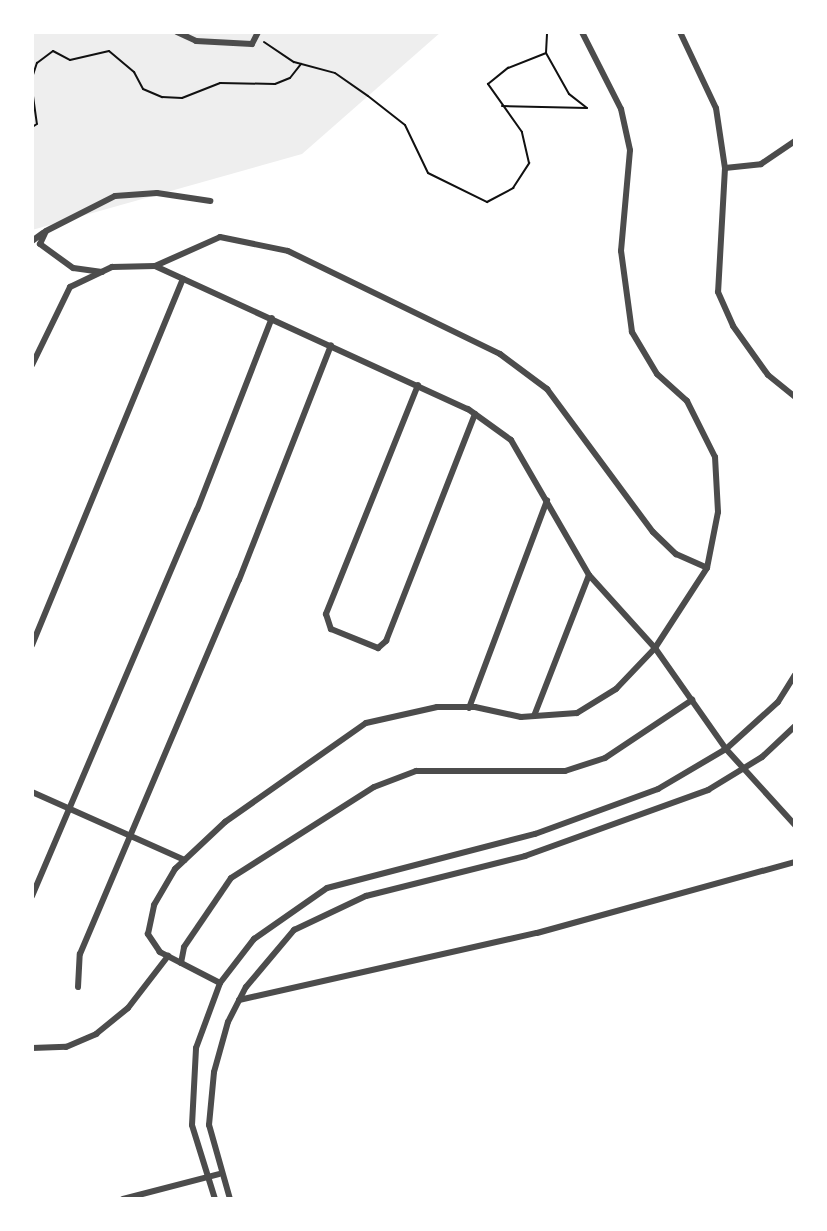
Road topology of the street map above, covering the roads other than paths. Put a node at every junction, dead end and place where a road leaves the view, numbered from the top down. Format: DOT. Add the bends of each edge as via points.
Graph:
graph roads {
  1 [pos="177,32"];
  2 [pos="582,32"];
  3 [pos="680,32"];
  4 [pos="257,34"];
  5 [pos="795,141"];
  6 [pos="725,168"];
  7 [pos="210,201"];
  8 [pos="46,231"];
  9 [pos="32,241"];
  10 [pos="155,266"];
  11 [pos="102,272"];
  12 [pos="183,279"];
  13 [pos="272,318"];
  14 [pos="331,345"];
  15 [pos="32,365"];
  16 [pos="418,385"];
  17 [pos="795,397"];
  18 [pos="475,414"];
  19 [pos="547,500"];
  20 [pos="707,568"];
  21 [pos="589,575"];
  22 [pos="32,645"];
  23 [pos="655,648"];
  24 [pos="795,675"];
  25 [pos="692,700"];
  26 [pos="469,708"];
  27 [pos="534,716"];
  28 [pos="795,726"];
  29 [pos="726,749"];
  30 [pos="744,770"];
  31 [pos="32,792"];
  32 [pos="68,808"];
  33 [pos="795,825"];
  34 [pos="129,835"];
  35 [pos="185,860"];
  36 [pos="795,862"];
  37 [pos="32,896"];
  38 [pos="168,956"];
  39 [pos="181,963"];
  40 [pos="220,983"];
  41 [pos="78,987"];
  42 [pos="239,1000"];
  43 [pos="32,1048"];
  44 [pos="219,1174"];
  45 [pos="207,1178"];
  46 [pos="123,1199"];
  47 [pos="215,1199"];
  48 [pos="230,1199"];
  1 -- 4 [label="street" via="196,41 252,44"];
  2 -- 20 [label="street" via="621,109 630,150 621,251 632,332 657,374 687,401 715,457 718,512"];
  3 -- 6 [label="street" via="716,108"];
  5 -- 6 [label="street" via="761,164"];
  6 -- 17 [label="street" via="718,292 733,326 768,375"];
  7 -- 8 [label="street" via="157,193 115,196"];
  8 -- 9 [label="street"];
  8 -- 11 [label="street" via="40,244 73,268"];
  10 -- 11 [label="street"];
  10 -- 12 [label="street"];
  10 -- 20 [label="street" via="220,237 288,251 500,354 547,389 653,532 676,554"];
  11 -- 15 [label="street" via="70,287"];
  12 -- 13 [label="street"];
  12 -- 22 [label="street"];
  13 -- 14 [label="street"];
  13 -- 32 [label="street" via="197,510"];
  14 -- 16 [label="street"];
  14 -- 34 [label="street" via="239,580"];
  16 -- 18 [label="street"];
  16 -- 18 [label="street" via="326,614 331,629 378,648 386,641"];
  18 -- 19 [label="street" via="511,440"];
  19 -- 21 [label="street"];
  19 -- 26 [label="street"];
  20 -- 23 [label="street"];
  21 -- 23 [label="street"];
  21 -- 27 [label="street"];
  23 -- 25 [label="street"];
  23 -- 27 [label="street" via="616,689 577,713"];
  24 -- 29 [label="street" via="778,702"];
  25 -- 29 [label="street"];
  25 -- 39 [label="street" via="605,758 565,771 416,771 374,787 231,878 184,947"];
  26 -- 27 [label="street"];
  26 -- 35 [label="street" via="437,707 366,723 225,822"];
  28 -- 30 [label="street"];
  29 -- 30 [label="street"];
  29 -- 40 [label="street" via="658,789 535,834 327,888 254,939"];
  30 -- 33 [label="street"];
  30 -- 42 [label="street" via="708,790 525,856 329,910 280,942"];
  31 -- 32 [label="street"];
  32 -- 34 [label="street"];
  32 -- 37 [label="street"];
  34 -- 35 [label="street"];
  34 -- 41 [label="street" via="80,954"];
  35 -- 38 [label="street" via="154,905 148,934"];
  36 -- 42 [label="street" via="537,933"];
  38 -- 39 [label="street"];
  38 -- 43 [label="street" via="128,1008 96,1034 66,1047"];
  39 -- 40 [label="street"];
  40 -- 45 [label="street" via="201,1026 192,1091 192,1125"];
  42 -- 44 [label="street" via="221,1044 210,1101"];
  44 -- 45 [label="street"];
  44 -- 48 [label="street"];
  45 -- 46 [label="street"];
  45 -- 47 [label="street"];
}
